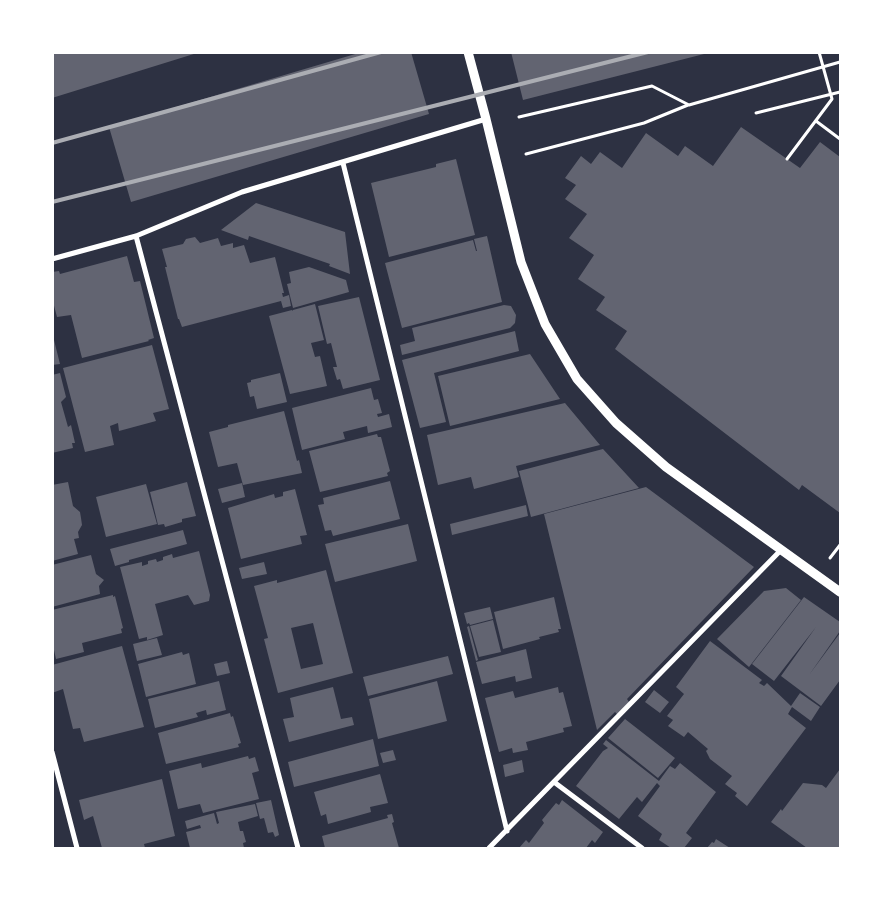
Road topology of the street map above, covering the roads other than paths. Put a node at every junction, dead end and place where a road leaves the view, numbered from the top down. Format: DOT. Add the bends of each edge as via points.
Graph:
graph roads {
  1 [pos="468,52"];
  2 [pos="486,119"];
  3 [pos="343,163"];
  4 [pos="136,236"];
  5 [pos="52,259"];
  6 [pos="782,550"];
  7 [pos="840,592"];
  8 [pos="52,752"];
  9 [pos="554,782"];
  10 [pos="507,831"];
  11 [pos="77,848"];
  12 [pos="298,848"];
  13 [pos="489,848"];
  14 [pos="642,848"];
  1 -- 2 [label="street"];
  2 -- 3 [label="street"];
  2 -- 6 [label="street" via="520,262 545,324 577,379 616,423 666,467"];
  3 -- 4 [label="street" via="242,192"];
  3 -- 10 [label="street"];
  4 -- 5 [label="street"];
  4 -- 12 [label="street"];
  6 -- 7 [label="street"];
  6 -- 9 [label="street"];
  8 -- 11 [label="street"];
  9 -- 10 [label="street"];
  9 -- 14 [label="street"];
  10 -- 13 [label="street"];
}
